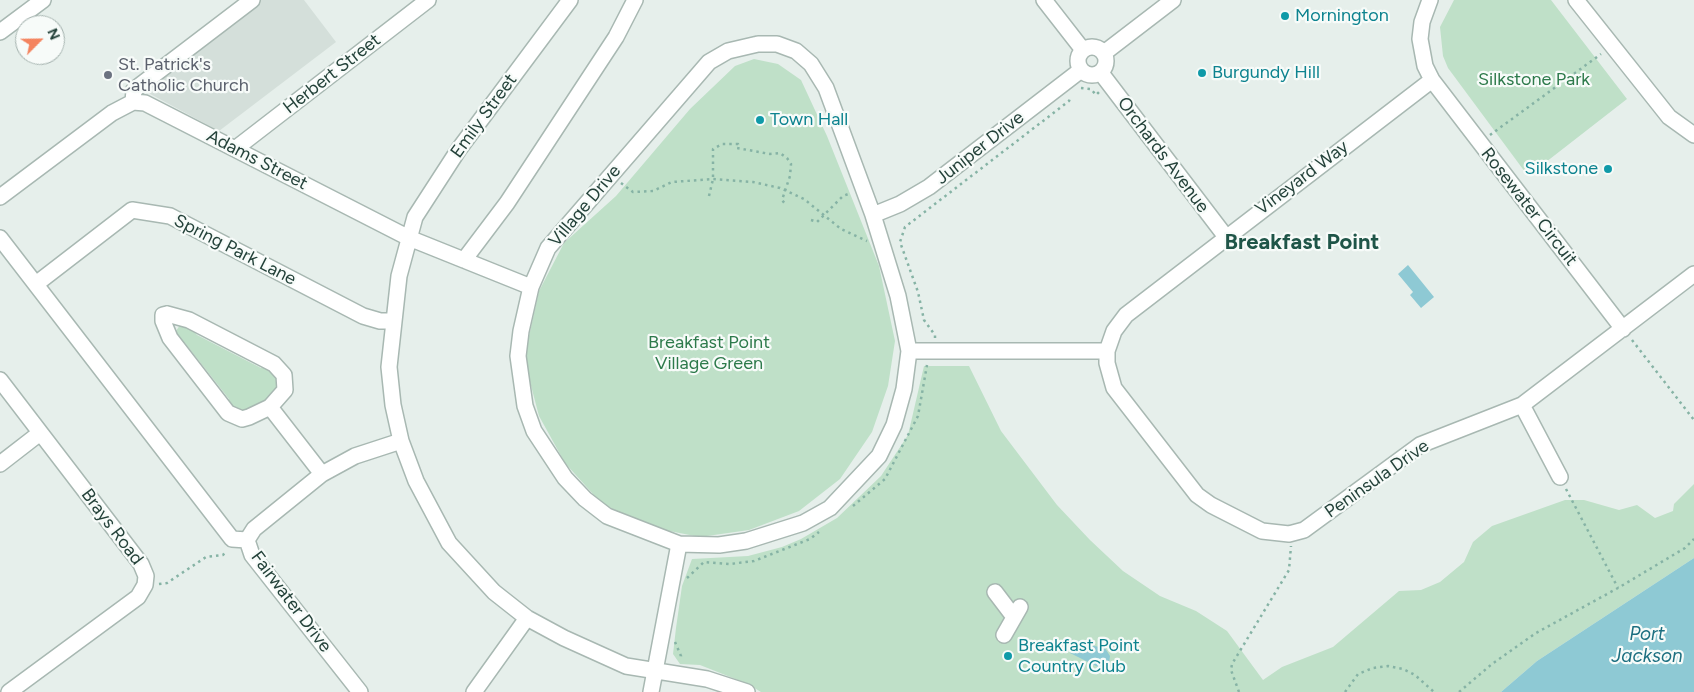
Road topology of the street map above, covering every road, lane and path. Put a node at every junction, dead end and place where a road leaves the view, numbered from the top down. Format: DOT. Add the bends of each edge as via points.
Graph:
graph roads {
  1 [pos="42,0"];
  2 [pos="252,0"];
  3 [pos="428,0"];
  4 [pos="570,0"];
  5 [pos="635,0"];
  6 [pos="1044,0"];
  7 [pos="1174,0"];
  8 [pos="1430,0"];
  9 [pos="1576,0"];
  10 [pos="0,32"];
  11 [pos="1612,46"];
  12 [pos="1083,50"];
  13 [pos="1104,53"];
  14 [pos="1081,70"];
  15 [pos="1105,79"];
  16 [pos="1432,80"];
  17 [pos="133,102"];
  18 [pos="1694,135"];
  19 [pos="1479,143"];
  20 [pos="235,149"];
  21 [pos="611,174"];
  22 [pos="713,179"];
  23 [pos="864,188"];
  24 [pos="784,190"];
  25 [pos="710,196"];
  26 [pos="0,197"];
  27 [pos="786,205"];
  28 [pos="824,215"];
  29 [pos="873,215"];
  30 [pos="811,220"];
  31 [pos="1226,237"];
  32 [pos="0,238"];
  33 [pos="410,238"];
  34 [pos="883,246"];
  35 [pos="464,260"];
  36 [pos="1694,274"];
  37 [pos="36,284"];
  38 [pos="531,287"];
  39 [pos="393,321"];
  40 [pos="1623,329"];
  41 [pos="932,350"];
  42 [pos="910,351"];
  43 [pos="1107,351"];
  44 [pos="0,380"];
  45 [pos="1522,405"];
  46 [pos="270,407"];
  47 [pos="1694,420"];
  48 [pos="40,433"];
  49 [pos="401,441"];
  50 [pos="0,464"];
  51 [pos="322,474"];
  52 [pos="1560,477"];
  53 [pos="848,511"];
  54 [pos="822,530"];
  55 [pos="1289,534"];
  56 [pos="240,539"];
  57 [pos="1694,539"];
  58 [pos="679,544"];
  59 [pos="146,585"];
  60 [pos="685,587"];
  61 [pos="1618,588"];
  62 [pos="995,592"];
  63 [pos="527,618"];
  64 [pos="677,633"];
  65 [pos="1004,635"];
  66 [pos="655,671"];
  67 [pos="677,675"];
  68 [pos="9,692"];
  69 [pos="360,692"];
  70 [pos="474,692"];
  71 [pos="651,692"];
  72 [pos="747,692"];
  73 [pos="1239,692"];
  74 [pos="1345,692"];
  75 [pos="1434,692"];
  76 [pos="1459,692"];
  1 -- 10 [label="street"];
  2 -- 17 [label="street" via="134,90"];
  3 -- 20 [label="street, Herbert Street"];
  4 -- 33 [label="street, Emily Street" via="450,164 415,217"];
  5 -- 35 [label="street" via="611,46 507,204"];
  6 -- 12 [label="street"];
  7 -- 13 [label="street"];
  8 -- 16 [label="street, Rosewater Circuit" via="1420,39 1421,52"];
  9 -- 11 [label="street"];
  11 -- 18 [label="street" via="1669,117"];
  11 -- 19 [label="path"];
  12 -- 13 [label="street" via="1092,47"];
  12 -- 14 [label="street" via="1078,58"];
  13 -- 15 [label="street"];
  14 -- 15 [label="street"];
  14 -- 29 [label="street, Juniper Drive" via="929,187"];
  15 -- 31 [label="street, Orchards Avenue"];
  15 -- 41 [label="path" via="1096,95 1091,89 1080,88 1071,94 1069,101 905,228 900,242 924,320 936,335"];
  16 -- 19 [label="street, Rosewater Circuit"];
  16 -- 31 [label="street, Vineyard Way"];
  17 -- 20 [label="street, Adams Street" via="146,103"];
  17 -- 26 [label="street" via="112,113"];
  19 -- 40 [label="street, Rosewater Circuit"];
  20 -- 33 [label="street, Adams Street"];
  21 -- 22 [label="path" via="633,192 653,191 672,182"];
  21 -- 23 [label="street, Village Drive" via="709,62 741,46 777,44 796,51 811,64 826,88"];
  21 -- 38 [label="street, Village Drive" via="548,248"];
  22 -- 24 [label="path" via="752,182"];
  22 -- 24 [label="path" via="713,150 722,144 738,144 737,148 780,153 787,158 791,164 790,176"];
  22 -- 25 [label="path"];
  23 -- 28 [label="path" via="843,196"];
  23 -- 29 [label="street, Village Drive"];
  24 -- 27 [label="path" via="782,200"];
  24 -- 28 [label="path"];
  28 -- 30 [label="path" via="817,222"];
  28 -- 34 [label="path" via="858,239"];
  29 -- 34 [label="street, Village Drive"];
  31 -- 43 [label="street, Vineyard Way" via="1126,315 1114,331"];
  32 -- 37 [label="street"];
  33 -- 35 [label="street, Adams Street"];
  33 -- 39 [label="street, Emily Street" via="399,276"];
  34 -- 42 [label="street, Village Drive"];
  35 -- 38 [label="street, Adams Street"];
  36 -- 40 [label="street, Peninsula Drive"];
  37 -- 39 [label="street, Spring Park Lane" via="132,210 170,216 363,316"];
  37 -- 56 [label="street"];
  38 -- 58 [label="street, Village Drive" via="518,356 525,406 534,431 565,478 607,516"];
  39 -- 49 [label="street, Emily Street" via="389,367"];
  40 -- 45 [label="street, Peninsula Drive"];
  40 -- 47 [label="path"];
  41 -- 42 [label="street"];
  41 -- 43 [label="street"];
  41 -- 53 [label="path" via="918,416 885,479"];
  42 -- 58 [label="street, Village Drive" via="894,425 879,456 830,508 803,523 746,541 719,545"];
  43 -- 55 [label="street, Peninsula Drive" via="1114,388 1197,495 1262,531"];
  44 -- 48 [label="street, Brays Road"];
  45 -- 52 [label="street"];
  45 -- 55 [label="street, Peninsula Drive" via="1420,445 1318,521"];
  46 -- 46 [label="street" via="242,419 228,413 170,338 164,315 189,320 274,364 284,375 285,390"];
  46 -- 51 [label="street"];
  48 -- 50 [label="street"];
  48 -- 59 [label="street, Brays Road" via="141,564"];
  49 -- 51 [label="street, Fairwater Drive" via="355,456"];
  49 -- 63 [label="street, Emily Street" via="416,481 449,543 494,592"];
  51 -- 56 [label="street, Fairwater Drive"];
  52 -- 61 [label="path"];
  54 -- 60 [label="path" via="754,561 730,564 704,562 687,578"];
  55 -- 73 [label="path" via="1289,570 1232,664"];
  56 -- 59 [label="path" via="223,555 206,557 167,583"];
  56 -- 69 [label="street, Fairwater Drive"];
  57 -- 61 [label="path" via="1685,548"];
  58 -- 66 [label="street"];
  59 -- 68 [label="street, Brays Road" via="138,597"];
  61 -- 76 [label="path" via="1536,633"];
  62 -- 65 [label="street" via="1017,612"];
  63 -- 66 [label="street, Emily Street" via="556,635 626,666"];
  63 -- 70 [label="street"];
  64 -- 67 [label="path" via="675,643 681,656"];
  66 -- 67 [label="street, Emily Street"];
  66 -- 71 [label="street"];
  67 -- 72 [label="street, Emily Street" via="723,683"];
  74 -- 75 [label="path" via="1358,674 1388,666 1415,675"];
}
